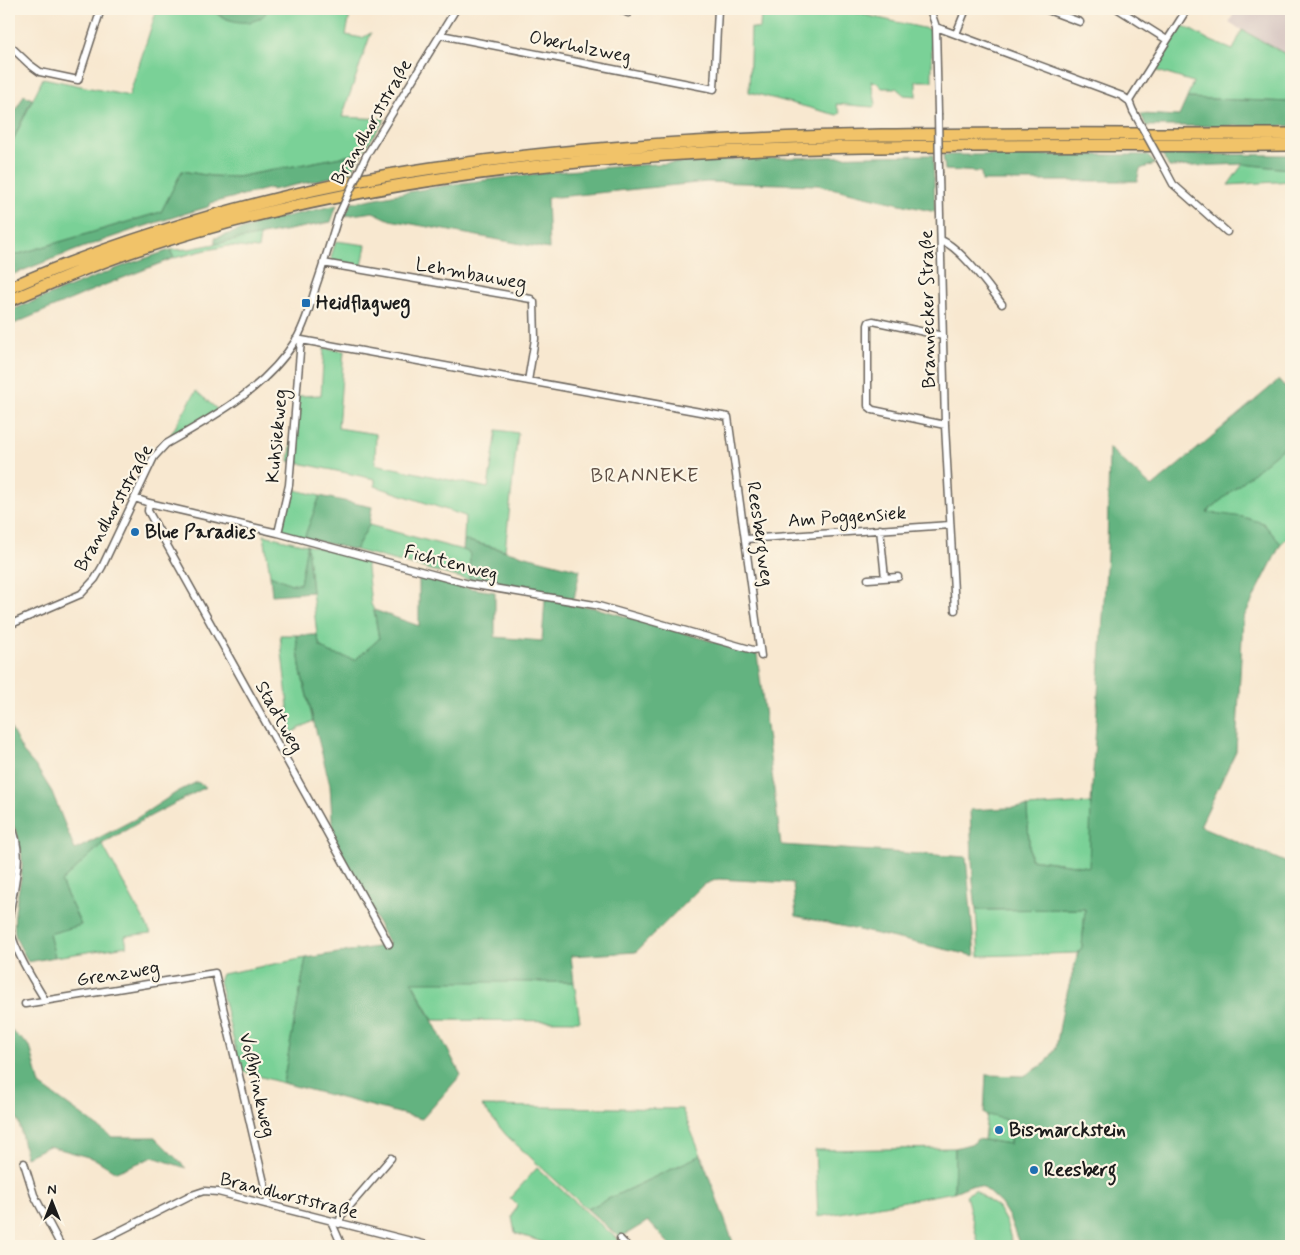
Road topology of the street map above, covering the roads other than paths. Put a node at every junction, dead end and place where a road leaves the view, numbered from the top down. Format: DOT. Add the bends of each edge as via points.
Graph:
graph roads {
  1 [pos="101,9"];
  2 [pos="456,9"];
  3 [pos="620,9"];
  4 [pos="718,9"];
  5 [pos="930,9"];
  6 [pos="966,9"];
  7 [pos="1045,9"];
  8 [pos="1118,9"];
  9 [pos="1187,9"];
  10 [pos="1055,10"];
  11 [pos="628,13"];
  12 [pos="1080,22"];
  13 [pos="936,27"];
  14 [pos="441,34"];
  15 [pos="956,34"];
  16 [pos="1167,40"];
  17 [pos="9,45"];
  18 [pos="1129,100"];
  19 [pos="1291,134"];
  20 [pos="1291,145"];
  21 [pos="1227,232"];
  22 [pos="941,240"];
  23 [pos="323,264"];
  24 [pos="9,288"];
  25 [pos="9,300"];
  26 [pos="1002,304"];
  27 [pos="943,336"];
  28 [pos="299,340"];
  29 [pos="528,381"];
  30 [pos="945,425"];
  31 [pos="135,498"];
  32 [pos="149,503"];
  33 [pos="950,525"];
  34 [pos="880,529"];
  35 [pos="278,533"];
  36 [pos="746,539"];
  37 [pos="898,577"];
  38 [pos="885,578"];
  39 [pos="868,579"];
  40 [pos="955,610"];
  41 [pos="9,625"];
  42 [pos="761,652"];
  43 [pos="9,820"];
  44 [pos="9,917"];
  45 [pos="9,927"];
  46 [pos="389,944"];
  47 [pos="215,973"];
  48 [pos="45,1000"];
  49 [pos="25,1004"];
  50 [pos="391,1158"];
  51 [pos="24,1163"];
  52 [pos="269,1204"];
  53 [pos="331,1221"];
  54 [pos="339,1224"];
  55 [pos="620,1239"];
  56 [pos="101,1244"];
  57 [pos="60,1246"];
  58 [pos="90,1246"];
  59 [pos="342,1246"];
  60 [pos="431,1246"];
  61 [pos="628,1246"];
  1 -- 17 [label="street" via="78,80 40,72"];
  2 -- 14 [label="street, Brandhorststraße"];
  3 -- 11 [label="street"];
  4 -- 14 [label="street, Oberholzweg" via="714,90"];
  5 -- 13 [label="street, Brannecker Straße"];
  6 -- 15 [label="street"];
  7 -- 10 [label="street"];
  8 -- 16 [label="street"];
  9 -- 16 [label="street"];
  10 -- 12 [label="street"];
  13 -- 15 [label="street"];
  13 -- 22 [label="street, Brannecker Straße, bridge"];
  14 -- 23 [label="street, Brandhorststraße, bridge" via="366,156 338,217"];
  15 -- 18 [label="street"];
  16 -- 18 [label="street"];
  18 -- 21 [label="street, bridge" via="1173,184"];
  19 -- 24 [label="highway" via="913,134 787,138 673,143 480,161 338,185 208,216 123,243"];
  20 -- 25 [label="highway" via="787,149 618,158 481,172 317,201 234,221 135,250"];
  22 -- 26 [label="street" via="975,271"];
  22 -- 27 [label="street, Brannecker Straße"];
  23 -- 28 [label="street, Brandhorststraße"];
  23 -- 29 [label="street, Lehmbauweg" via="531,299 534,302 535,338"];
  27 -- 30 [label="street, Brannecker Straße"];
  27 -- 30 [label="street" via="870,322 868,406 873,410"];
  28 -- 29 [label="street"];
  28 -- 31 [label="street, Brandhorststraße" via="246,394 224,411 166,444 154,457"];
  28 -- 35 [label="street, Kuhsiekweg" via="289,485"];
  29 -- 36 [label="street, Reesbergweg" via="728,417"];
  30 -- 33 [label="street, Brannecker Straße"];
  31 -- 32 [label="street, Fichtenweg"];
  31 -- 41 [label="street, Brandhorststraße" via="95,579 81,594"];
  32 -- 35 [label="street, Fichtenweg"];
  32 -- 46 [label="street, Stadtweg" via="148,511"];
  33 -- 34 [label="street, Am Poggensiek"];
  33 -- 40 [label="street, Brannecker Straße"];
  34 -- 36 [label="street, Am Poggensiek"];
  34 -- 38 [label="street"];
  35 -- 42 [label="street, Fichtenweg" via="470,584 596,605"];
  36 -- 42 [label="street, Reesbergweg"];
  37 -- 38 [label="street"];
  38 -- 39 [label="street"];
  43 -- 44 [label="street" via="19,860"];
  45 -- 48 [label="street" via="23,963"];
  47 -- 48 [label="street, Grenzweg"];
  47 -- 52 [label="street, Voßbrinkweg"];
  48 -- 49 [label="street, Grenzweg"];
  50 -- 54 [label="street" via="341,1216"];
  51 -- 57 [label="street" via="34,1195"];
  52 -- 53 [label="street, Brandhorststraße"];
  52 -- 56 [label="street, Brandhorststraße" via="204,1191"];
  53 -- 54 [label="street, Brandhorststraße"];
  53 -- 59 [label="street"];
  54 -- 60 [label="street, Brandhorststraße"];
  55 -- 61 [label="street"];
  56 -- 58 [label="street, Brandhorststraße"];
}
